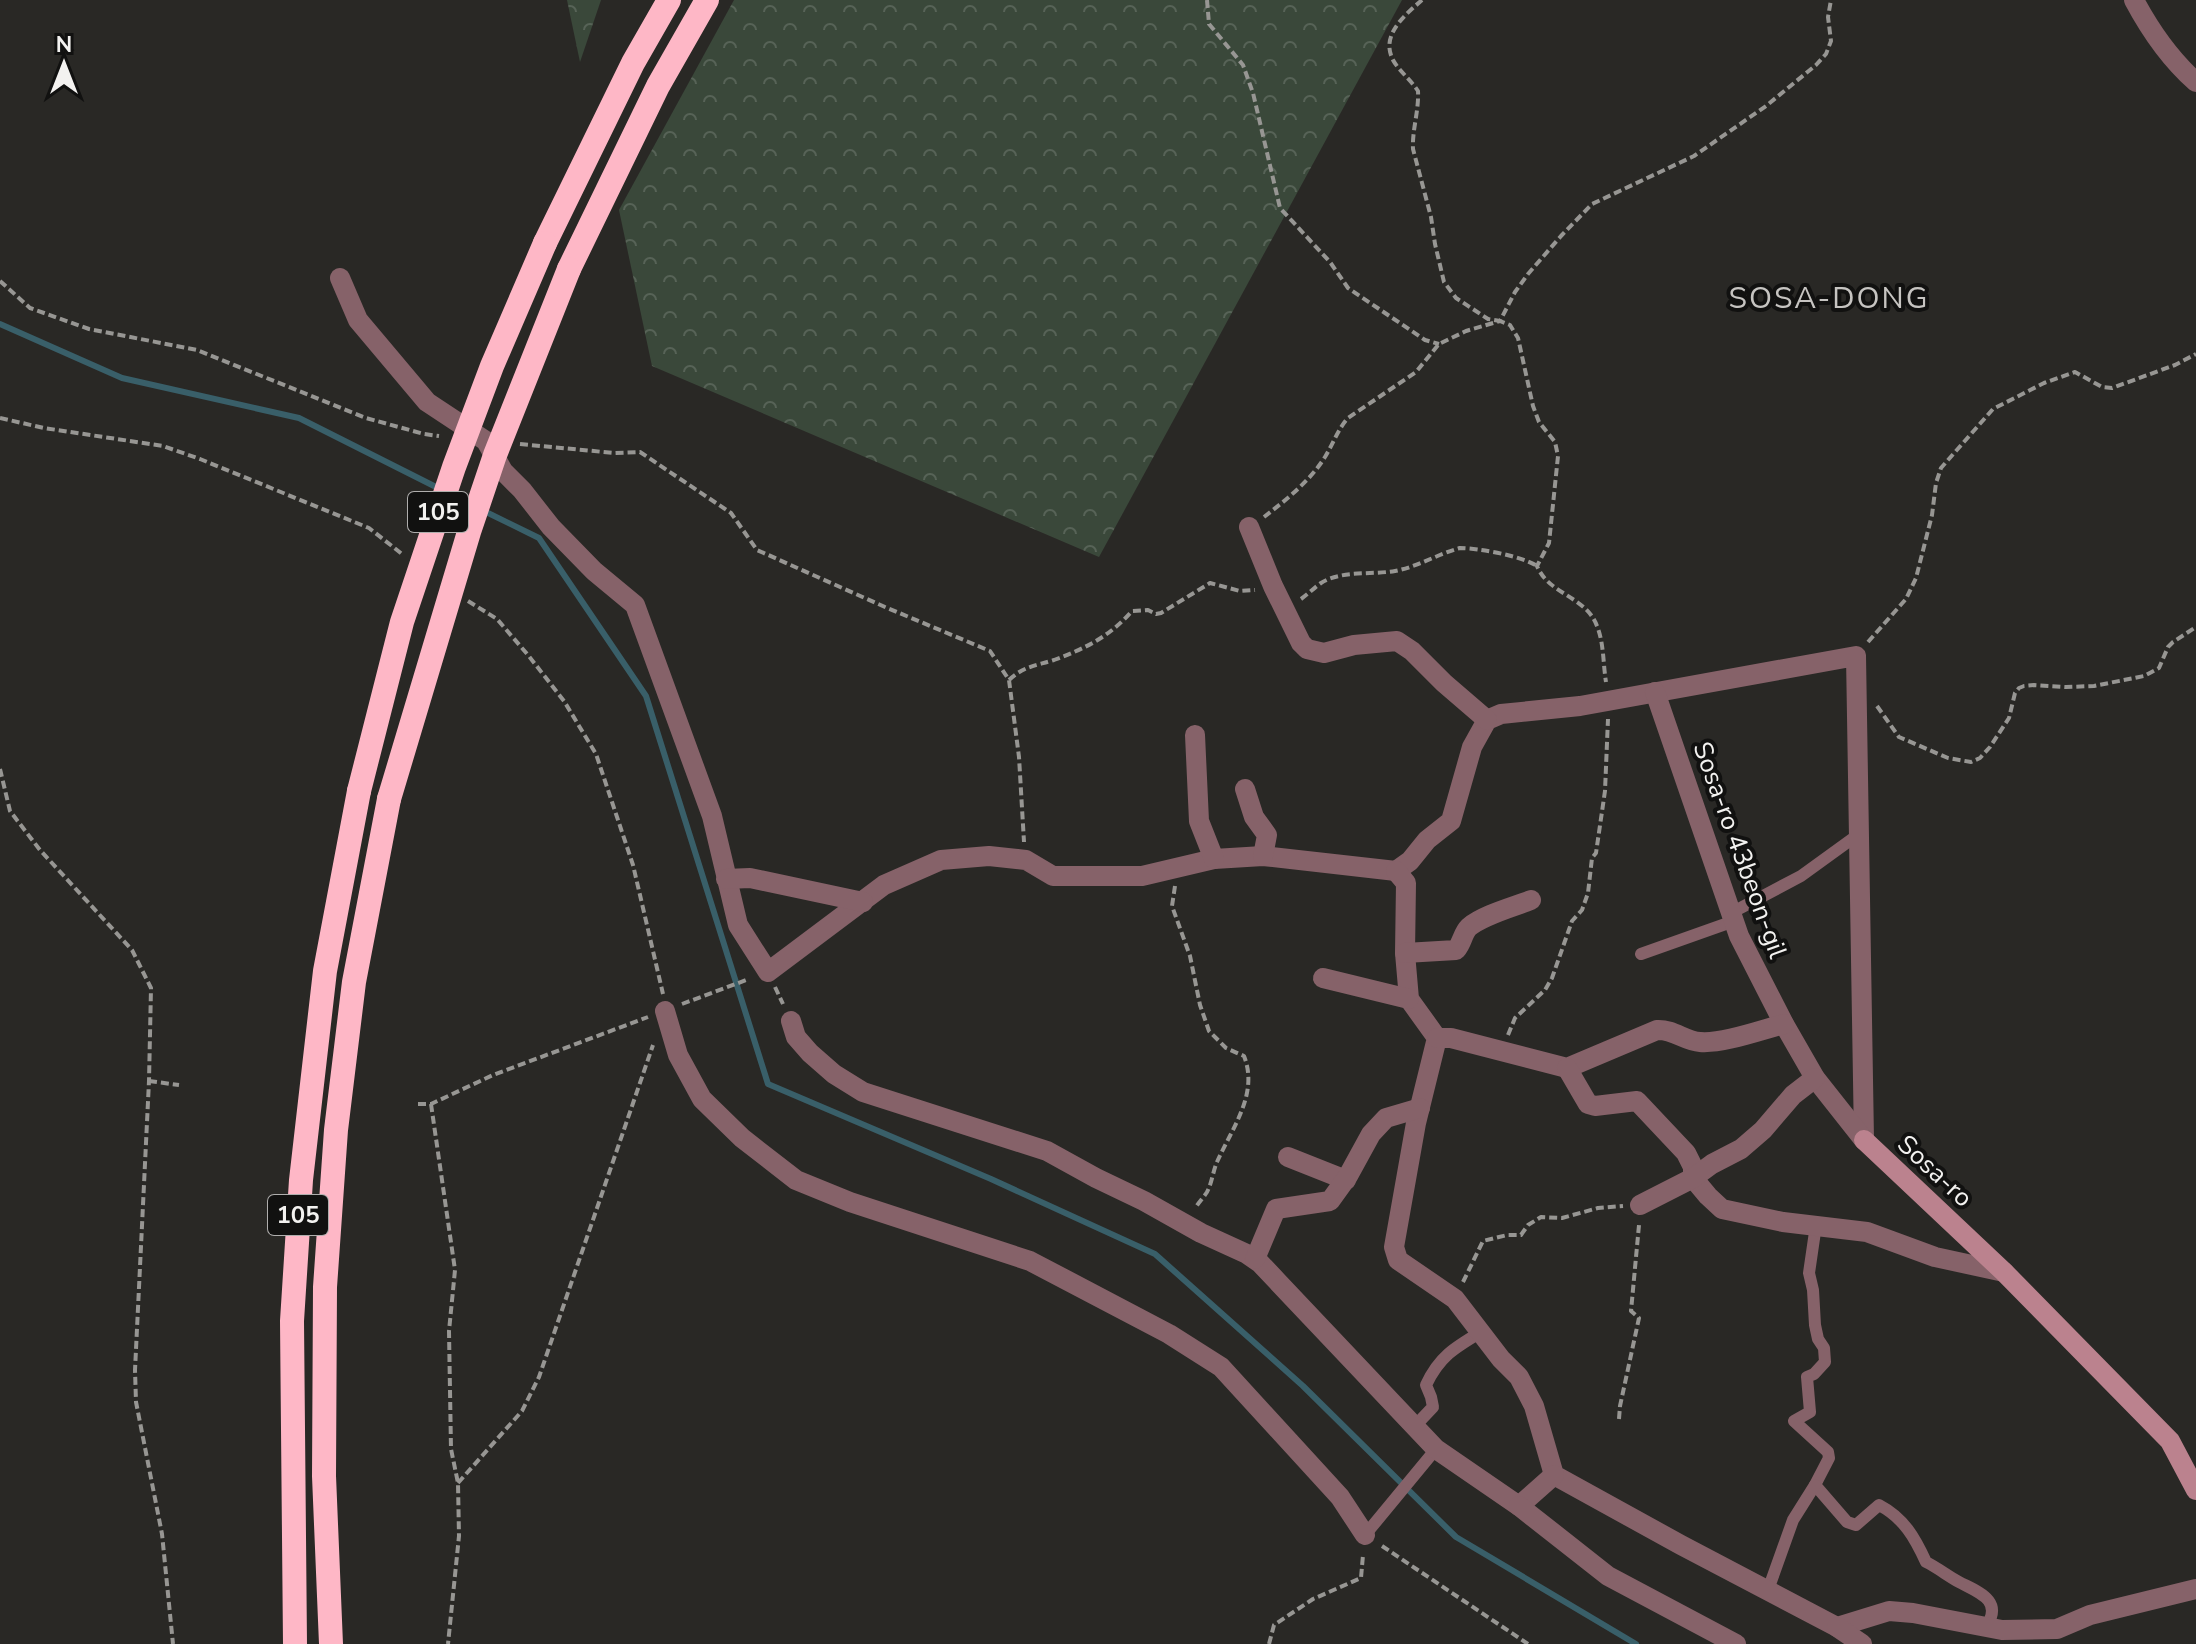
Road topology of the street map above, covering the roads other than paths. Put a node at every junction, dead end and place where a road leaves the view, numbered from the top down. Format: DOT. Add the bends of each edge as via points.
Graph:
graph roads {
  1 [pos="669,0"];
  2 [pos="707,0"];
  3 [pos="2134,0"];
  4 [pos="2196,82"];
  5 [pos="340,278"];
  6 [pos="1249,527"];
  7 [pos="1655,692"];
  8 [pos="1487,720"];
  9 [pos="1195,735"];
  10 [pos="1245,789"];
  11 [pos="1859,834"];
  12 [pos="1263,856"];
  13 [pos="1214,859"];
  14 [pos="1396,871"];
  15 [pos="726,879"];
  16 [pos="1531,900"];
  17 [pos="863,902"];
  18 [pos="1732,917"];
  19 [pos="1405,953"];
  20 [pos="1641,954"];
  21 [pos="1323,978"];
  22 [pos="1409,999"];
  23 [pos="671,1008"];
  24 [pos="791,1021"];
  25 [pos="1784,1024"];
  26 [pos="1437,1038"];
  27 [pos="1567,1068"];
  28 [pos="1815,1078"];
  29 [pos="1420,1108"];
  30 [pos="1864,1140"];
  31 [pos="1288,1157"];
  32 [pos="1693,1178"];
  33 [pos="1346,1180"];
  34 [pos="1640,1205"];
  35 [pos="1816,1225"];
  36 [pos="1255,1259"];
  37 [pos="2004,1272"];
  38 [pos="1481,1332"];
  39 [pos="1415,1426"];
  40 [pos="1436,1449"];
  41 [pos="1554,1475"];
  42 [pos="1815,1485"];
  43 [pos="2196,1490"];
  44 [pos="1519,1506"];
  45 [pos="1365,1535"];
  46 [pos="2196,1589"];
  47 [pos="1768,1590"];
  48 [pos="1837,1627"];
  49 [pos="1986,1627"];
  50 [pos="295,1644"];
  51 [pos="331,1644"];
  52 [pos="1736,1644"];
  53 [pos="1862,1644"];
  1 -- 50 [label="highway, 105, bridge" via="545,243 492,366 402,622 359,791 325,971 299,1206 292,1321"];
  2 -- 51 [label="highway, 105, bridge" via="658,86 569,269 495,455 389,799 354,982 326,1271 324,1476"];
  3 -- 4 [label="street" via="2180,68"];
  5 -- 15 [label="street" via="358,320 427,402 486,441 503,471 551,527 635,605 712,816"];
  6 -- 8 [label="street" via="1282,606 1307,649 1324,653 1397,641"];
  7 -- 8 [label="street"];
  7 -- 11 [label="street, Sosa-ro" via="1856,656"];
  7 -- 18 [label="street, Sosa-ro 43beon-gil"];
  8 -- 14 [label="street" via="1472,747 1451,821"];
  9 -- 13 [label="street" via="1199,821"];
  10 -- 12 [label="street" via="1267,835"];
  11 -- 18 [label="lane"];
  11 -- 30 [label="street, Sosa-ro"];
  12 -- 13 [label="street"];
  12 -- 14 [label="street"];
  13 -- 17 [label="street" via="1142,876 1053,876 1026,860 989,856 941,860 884,885"];
  14 -- 19 [label="street" via="1406,883"];
  15 -- 17 [label="street" via="750,878"];
  15 -- 17 [label="street" via="738,925 768,972"];
  16 -- 19 [label="street" via="1473,924 1456,950"];
  18 -- 20 [label="lane"];
  18 -- 25 [label="street, Sosa-ro 43beon-gil"];
  19 -- 22 [label="street"];
  21 -- 22 [label="street"];
  22 -- 26 [label="street"];
  23 -- 45 [label="street" via="678,1055 702,1099 796,1180 1030,1261 1169,1334 1221,1367 1340,1497"];
  24 -- 36 [label="street" via="810,1053 863,1092 1047,1151"];
  25 -- 27 [label="street" via="1709,1042 1657,1030"];
  25 -- 28 [label="street, Sosa-ro 43beon-gil"];
  26 -- 27 [label="street"];
  26 -- 29 [label="street"];
  27 -- 32 [label="street" via="1588,1104 1637,1101 1686,1153"];
  28 -- 30 [label="street, Sosa-ro 43beon-gil"];
  28 -- 32 [label="street" via="1741,1149"];
  29 -- 33 [label="street" via="1386,1118"];
  29 -- 38 [label="street" via="1394,1247 1398,1260 1455,1299"];
  30 -- 37 [label="street, Sosa-ro"];
  31 -- 33 [label="street"];
  32 -- 34 [label="street"];
  32 -- 35 [label="street" via="1722,1209"];
  33 -- 36 [label="street" via="1330,1201 1276,1209"];
  35 -- 37 [label="street" via="1867,1232 1935,1257"];
  35 -- 42 [label="lane" via="1809,1273 1825,1362 1807,1377 1810,1412 1794,1421 1828,1452"];
  36 -- 39 [label="street"];
  37 -- 43 [label="street, Sosa-ro" via="2170,1441"];
  38 -- 39 [label="lane" via="1435,1366 1426,1385 1433,1407"];
  38 -- 41 [label="street" via="1529,1396"];
  39 -- 40 [label="street"];
  40 -- 44 [label="street"];
  40 -- 45 [label="lane"];
  41 -- 44 [label="street"];
  41 -- 47 [label="street"];
  42 -- 47 [label="lane" via="1793,1520"];
  42 -- 49 [label="lane" via="1847,1522 1856,1525 1879,1505 1889,1510 1913,1533 1926,1562 1991,1603"];
  44 -- 52 [label="street" via="1608,1576"];
  46 -- 49 [label="street" via="2090,1615 2057,1629"];
  47 -- 48 [label="street"];
  48 -- 49 [label="street" via="1889,1611"];
  48 -- 53 [label="street"];
}
